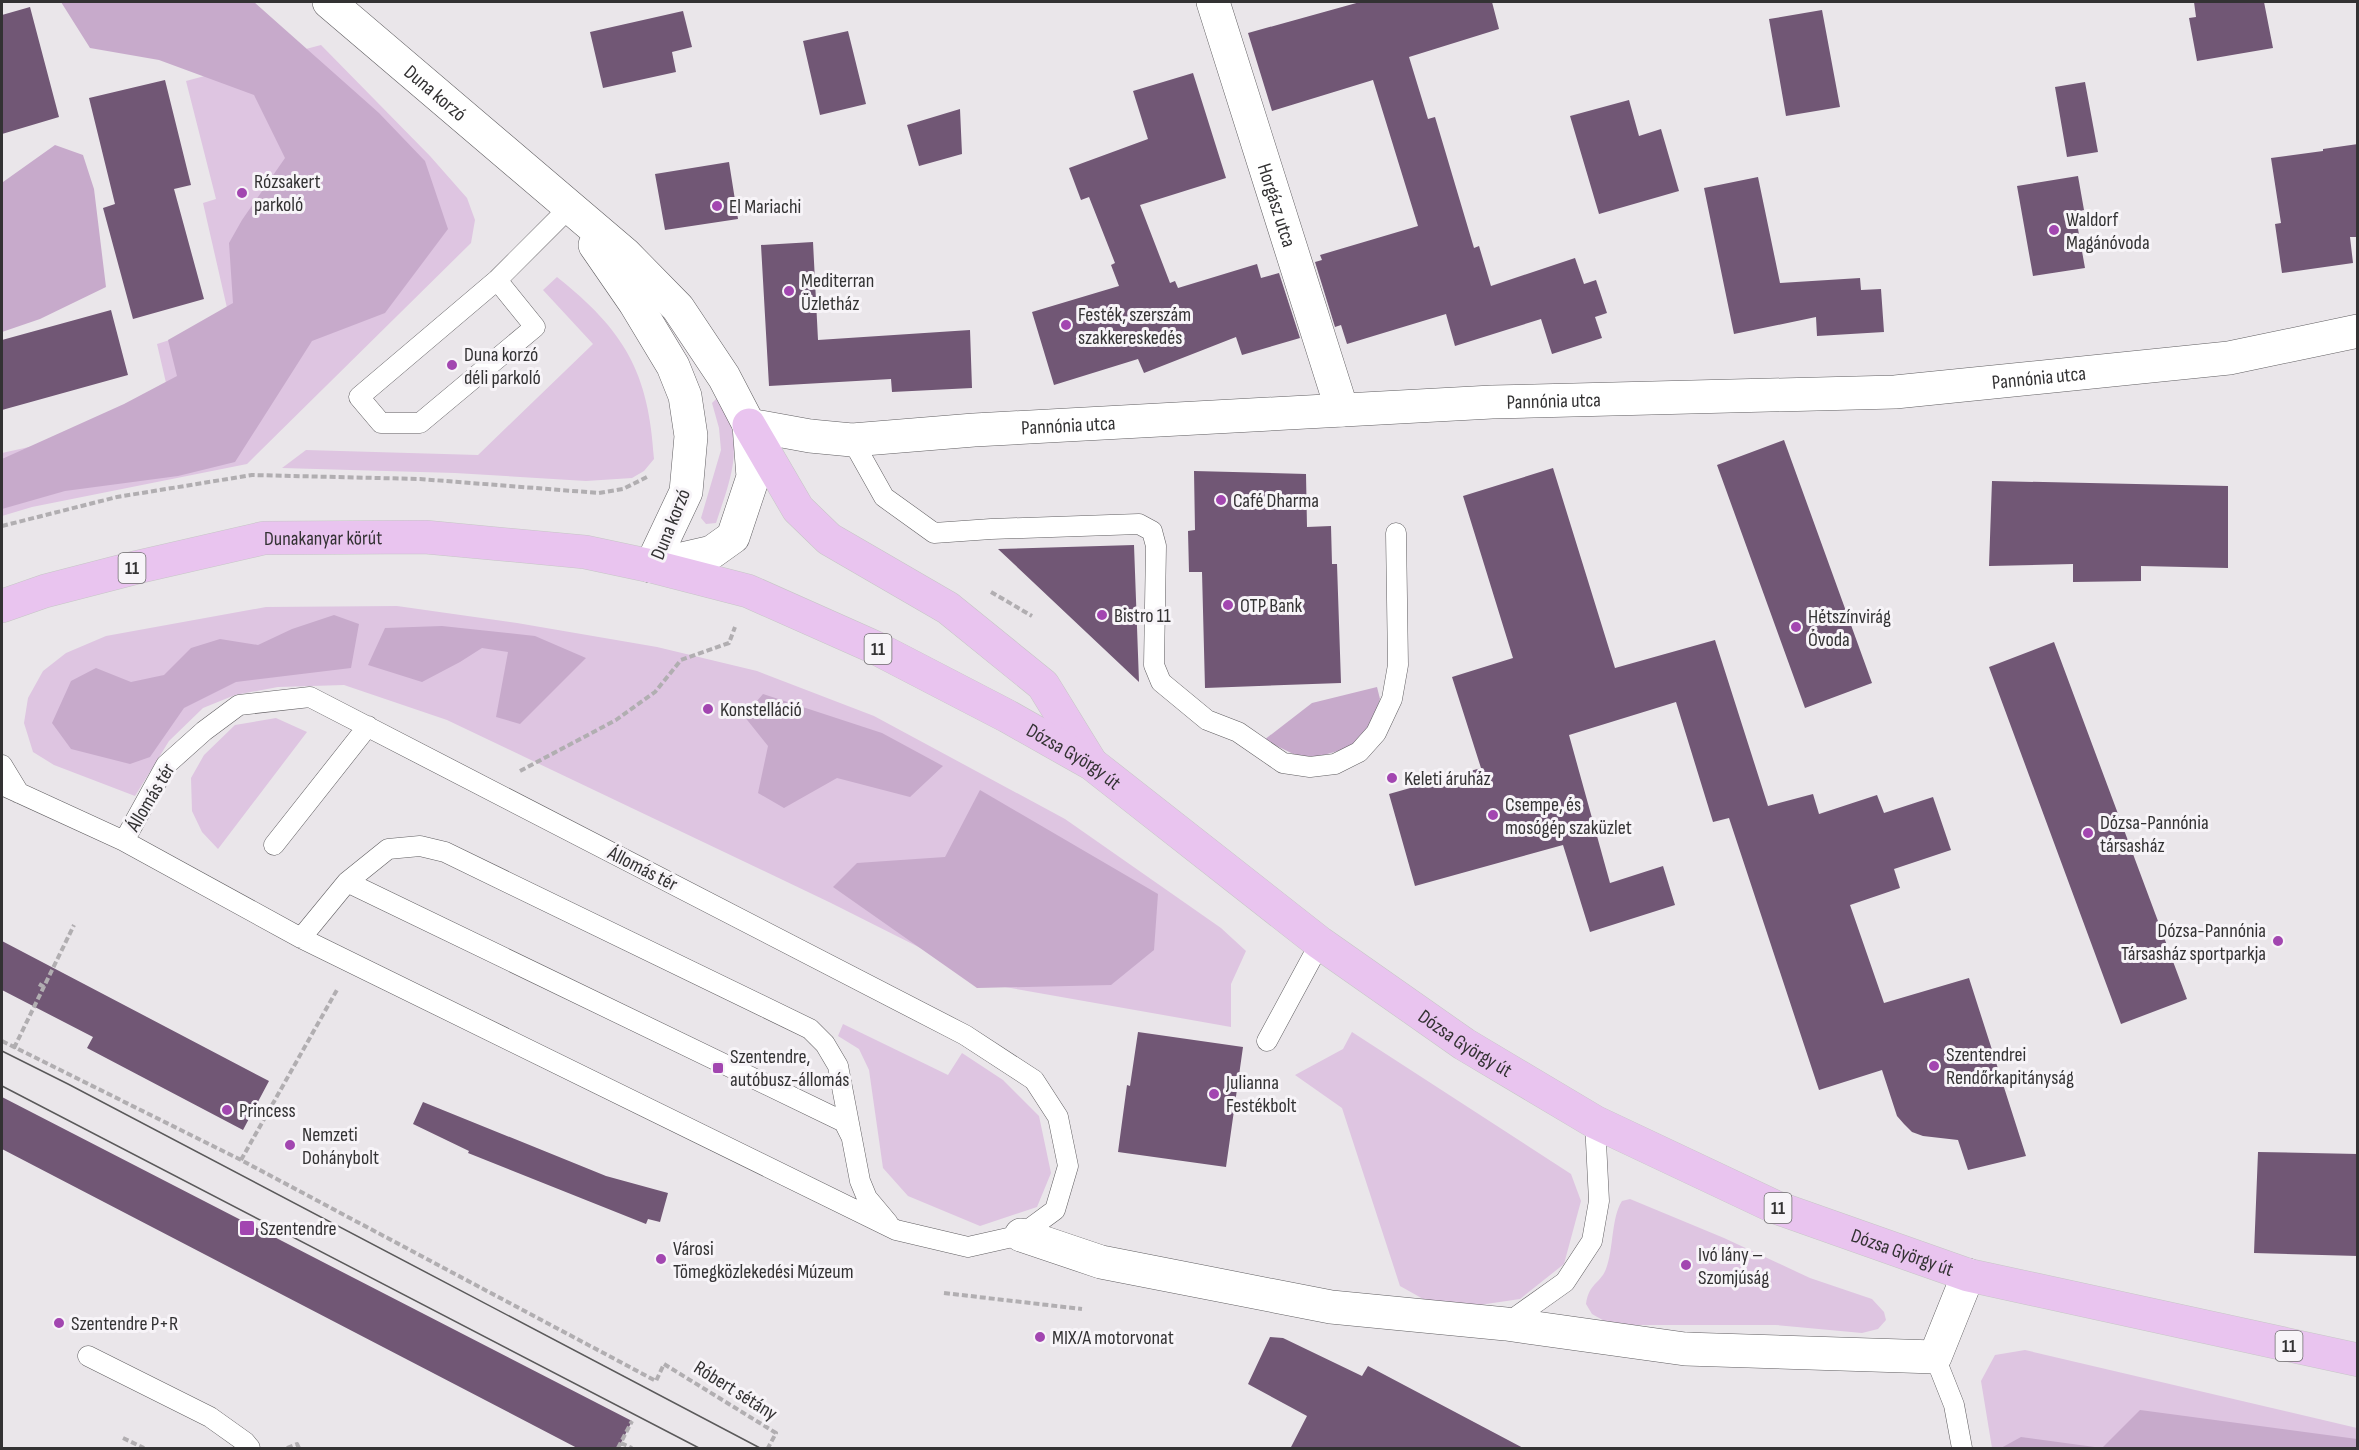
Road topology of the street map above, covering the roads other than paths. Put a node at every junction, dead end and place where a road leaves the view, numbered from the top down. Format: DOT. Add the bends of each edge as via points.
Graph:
graph roads {
  1 [pos="329,2"];
  2 [pos="1213,2"];
  3 [pos="569,208"];
  4 [pos="497,280"];
  5 [pos="2358,331"];
  6 [pos="1342,410"];
  7 [pos="749,425"];
  8 [pos="852,440"];
  9 [pos="1395,534"];
  10 [pos="651,566"];
  11 [pos="2,606"];
  12 [pos="368,726"];
  13 [pos="2,765"];
  14 [pos="1092,765"];
  15 [pos="10,789"];
  16 [pos="124,841"];
  17 [pos="274,845"];
  18 [pos="347,882"];
  19 [pos="301,938"];
  20 [pos="1320,943"];
  21 [pos="1267,1041"];
  22 [pos="1595,1122"];
  23 [pos="852,1140"];
  24 [pos="896,1230"];
  25 [pos="1021,1234"];
  26 [pos="1968,1275"];
  27 [pos="1506,1324"];
  28 [pos="88,1356"];
  29 [pos="1935,1357"];
  30 [pos="2358,1360"];
  31 [pos="250,1449"];
  32 [pos="1962,1449"];
  1 -- 3 [label="street, Duna korzó"];
  2 -- 6 [label="street, Horgász utca"];
  3 -- 4 [label="lane"];
  3 -- 7 [label="street, Duna korzó" via="626,254 678,308 724,377"];
  3 -- 10 [label="street, Duna korzó" via="635,303 673,366 685,396 691,436 686,492"];
  4 -- 4 [label="lane" via="535,327 420,423 381,423 359,397"];
  5 -- 6 [label="street, Pannónia utca" via="2229,358 1895,392 1492,402"];
  6 -- 8 [label="street, Pannónia utca"];
  7 -- 8 [label="street, Pannónia utca"];
  7 -- 10 [label="street, Duna korzó" via="753,477 733,537 712,552"];
  7 -- 14 [label="main road" via="806,519 829,538 948,608 1043,684"];
  8 -- 9 [label="lane" via="884,497 934,533 1139,524 1152,531 1156,546 1154,665 1161,682 1207,720 1238,732 1283,763 1310,767 1335,764 1359,752 1376,733 1392,699 1398,665"];
  10 -- 11 [label="main road, Dunakanyar körút / 11" via="585,552 425,537 264,538 45,591"];
  10 -- 14 [label="main road, Dózsa György út / 11" via="747,591 874,647"];
  12 -- 16 [label="lane, Állomás tér" via="310,697 239,705 166,765"];
  12 -- 17 [label="lane"];
  12 -- 25 [label="lane, Állomás tér" via="965,1035 1035,1080 1058,1117 1068,1166 1055,1210"];
  13 -- 15 [label="lane"];
  14 -- 20 [label="main road, Dózsa György út / 11"];
  15 -- 16 [label="lane"];
  16 -- 19 [label="lane"];
  18 -- 19 [label="lane"];
  18 -- 23 [label="lane" via="844,1122"];
  18 -- 23 [label="lane" via="388,849 420,846 445,852 810,1029 838,1066"];
  19 -- 24 [label="lane"];
  20 -- 21 [label="lane"];
  20 -- 22 [label="main road, Dózsa György út / 11" via="1464,1044"];
  22 -- 26 [label="main road, Dózsa György út / 11" via="1775,1207"];
  22 -- 27 [label="lane" via="1599,1202 1592,1241 1565,1282"];
  23 -- 24 [label="lane" via="867,1198"];
  24 -- 25 [label="lane" via="968,1247"];
  25 -- 27 [label="street" via="1101,1262 1320,1304"];
  26 -- 29 [label="street"];
  26 -- 30 [label="main road, Dózsa György út / 11"];
  27 -- 29 [label="street" via="1685,1349"];
  28 -- 31 [label="lane" via="210,1417"];
  29 -- 32 [label="lane" via="1954,1406"];
}
